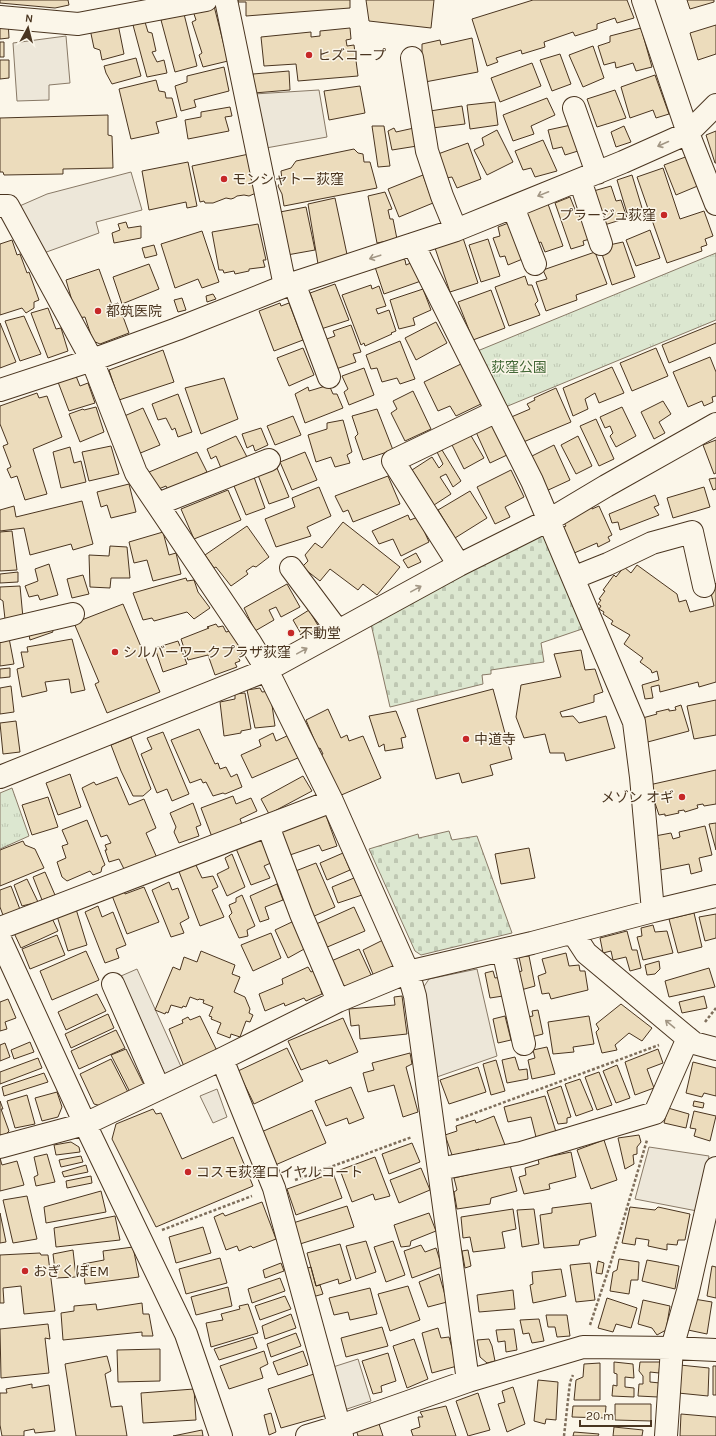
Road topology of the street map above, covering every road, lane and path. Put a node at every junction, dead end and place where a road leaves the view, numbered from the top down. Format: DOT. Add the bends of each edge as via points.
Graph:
graph roads {
  1 [pos="206,0"];
  2 [pos="226,0"];
  3 [pos="642,0"];
  4 [pos="0,17"];
  5 [pos="412,58"];
  6 [pos="716,104"];
  7 [pos="574,108"];
  8 [pos="688,133"];
  9 [pos="588,176"];
  10 [pos="716,204"];
  11 [pos="0,206"];
  12 [pos="513,207"];
  13 [pos="456,230"];
  14 [pos="412,244"];
  15 [pos="601,244"];
  16 [pos="534,264"];
  17 [pos="290,284"];
  18 [pos="92,360"];
  19 [pos="329,377"];
  20 [pos="0,390"];
  21 [pos="497,411"];
  22 [pos="716,424"];
  23 [pos="270,460"];
  24 [pos="158,504"];
  25 [pos="549,520"];
  26 [pos="458,565"];
  27 [pos="291,568"];
  28 [pos="573,578"];
  29 [pos="704,586"];
  30 [pos="73,614"];
  31 [pos="0,631"];
  32 [pos="338,631"];
  33 [pos="267,670"];
  34 [pos="0,777"];
  35 [pos="332,801"];
  36 [pos="268,826"];
  37 [pos="716,896"];
  38 [pos="653,911"];
  39 [pos="0,928"];
  40 [pos="573,933"];
  41 [pos="0,939"];
  42 [pos="503,950"];
  43 [pos="408,972"];
  44 [pos="113,984"];
  45 [pos="338,1001"];
  46 [pos="686,1037"];
  47 [pos="524,1044"];
  48 [pos="716,1050"];
  49 [pos="222,1060"];
  50 [pos="160,1089"];
  51 [pos="655,1113"];
  52 [pos="85,1124"];
  53 [pos="433,1128"];
  54 [pos="0,1147"];
  55 [pos="716,1168"];
  56 [pos="439,1169"];
  57 [pos="583,1347"];
  58 [pos="672,1348"];
  59 [pos="716,1350"];
  60 [pos="468,1381"];
  61 [pos="341,1431"];
  62 [pos="220,1436"];
  63 [pos="307,1436"];
  64 [pos="564,1436"];
  65 [pos="666,1436"];
  1 -- 4 [label="street" via="78,24"];
  2 -- 17 [label="street"];
  3 -- 8 [label="street"];
  5 -- 13 [label="street" via="427,151"];
  6 -- 8 [label="street"];
  7 -- 9 [label="street"];
  8 -- 9 [label="street, one-way"];
  8 -- 10 [label="street"];
  9 -- 12 [label="street, one-way"];
  9 -- 15 [label="street"];
  11 -- 18 [label="street" via="8,206"];
  12 -- 13 [label="street"];
  12 -- 16 [label="street"];
  13 -- 14 [label="street"];
  14 -- 17 [label="street, one-way"];
  14 -- 21 [label="street"];
  17 -- 18 [label="street"];
  17 -- 19 [label="street"];
  18 -- 20 [label="street"];
  18 -- 24 [label="street" via="136,473"];
  21 -- 25 [label="street"];
  21 -- 26 [label="street" via="393,461"];
  22 -- 25 [label="street"];
  23 -- 24 [label="street"];
  24 -- 33 [label="street"];
  25 -- 26 [label="street"];
  25 -- 28 [label="street"];
  32 -- 26 [label="street, one-way"];
  27 -- 32 [label="street"];
  28 -- 29 [label="street" via="652,543 692,532"];
  28 -- 38 [label="street" via="634,722"];
  30 -- 31 [label="street"];
  33 -- 32 [label="street, one-way"];
  33 -- 34 [label="street"];
  33 -- 35 [label="street"];
  35 -- 36 [label="street"];
  35 -- 43 [label="street"];
  36 -- 39 [label="street"];
  36 -- 45 [label="street"];
  37 -- 38 [label="street"];
  38 -- 40 [label="street"];
  40 -- 42 [label="street"];
  46 -- 40 [label="street, one-way" via="586,953"];
  41 -- 52 [label="street"];
  42 -- 43 [label="street"];
  42 -- 47 [label="street"];
  43 -- 45 [label="street"];
  43 -- 53 [label="street" via="415,996"];
  44 -- 50 [label="street"];
  45 -- 49 [label="street"];
  46 -- 48 [label="street" via="694,1043"];
  46 -- 51 [label="street"];
  46 -- 53 [label="path"];
  49 -- 50 [label="street"];
  49 -- 61 [label="street" via="274,1188"];
  50 -- 52 [label="street"];
  51 -- 56 [label="street" via="521,1153"];
  51 -- 57 [label="path"];
  52 -- 54 [label="street"];
  52 -- 62 [label="street" via="186,1334"];
  53 -- 56 [label="street"];
  55 -- 58 [label="street" via="688,1291"];
  56 -- 60 [label="street"];
  57 -- 58 [label="street"];
  57 -- 60 [label="street"];
  57 -- 64 [label="path" via="570,1382"];
  58 -- 59 [label="street"];
  58 -- 65 [label="street"];
  60 -- 61 [label="street"];
  61 -- 63 [label="street"];
}
